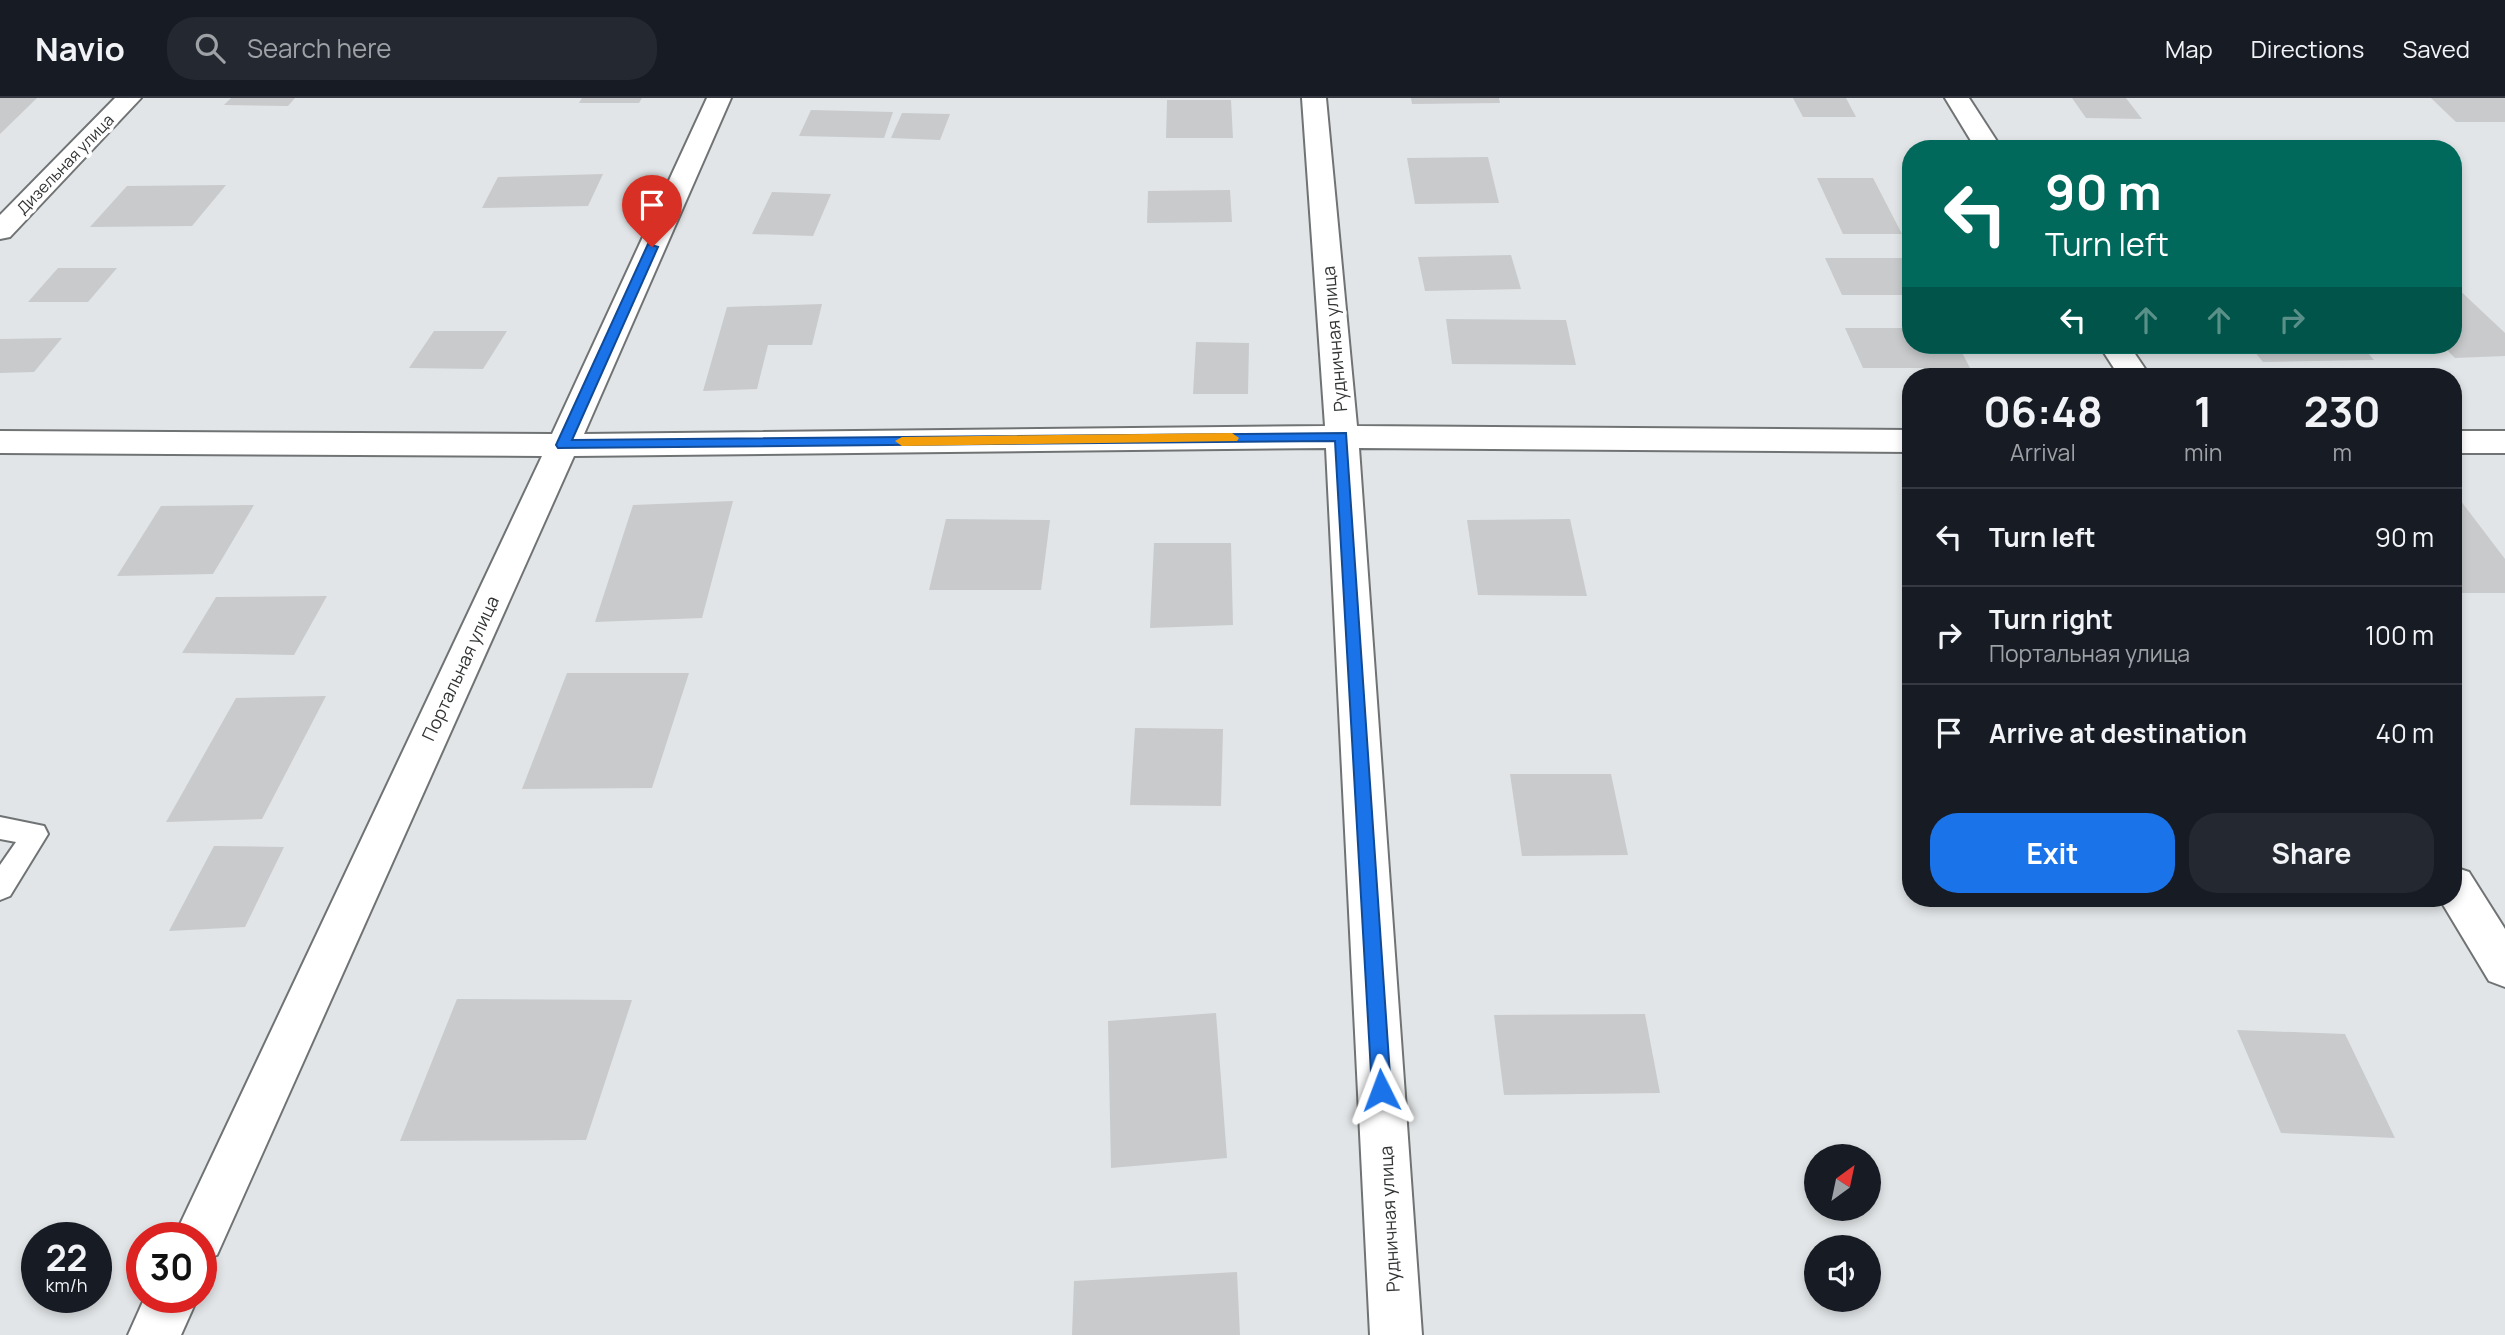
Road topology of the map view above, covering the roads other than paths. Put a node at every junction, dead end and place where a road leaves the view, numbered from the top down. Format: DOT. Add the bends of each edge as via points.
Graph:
graph roads {
  1 [pos="129,98"];
  2 [pos="719,98"];
  3 [pos="1314,98"];
  4 [pos="1957,98"];
  5 [pos="1983,140"];
  6 [pos="0,231"];
  7 [pos="1342,437"];
  8 [pos="1902,441"];
  9 [pos="0,442"];
  10 [pos="2462,442"];
  11 [pos="2505,442"];
  12 [pos="563,445"];
  13 [pos="0,828"];
  14 [pos="0,888"];
  15 [pos="2462,898"];
  16 [pos="2505,967"];
  17 [pos="206,1222"];
  18 [pos="165,1313"];
  19 [pos="155,1335"];
  20 [pos="1396,1335"];
  1 -- 6 [label="street, Дизельная улица"];
  2 -- 12 [label="street, Портальная улица"];
  3 -- 7 [label="street, Рудничная улица"];
  4 -- 5 [label="street"];
  7 -- 8 [label="street"];
  7 -- 12 [label="street"];
  7 -- 20 [label="street, Рудничная улица"];
  9 -- 12 [label="street"];
  10 -- 11 [label="street"];
  12 -- 17 [label="street, Портальная улица"];
  13 -- 14 [label="lane" via="35,834"];
  15 -- 16 [label="street"];
  18 -- 19 [label="street"];
}
